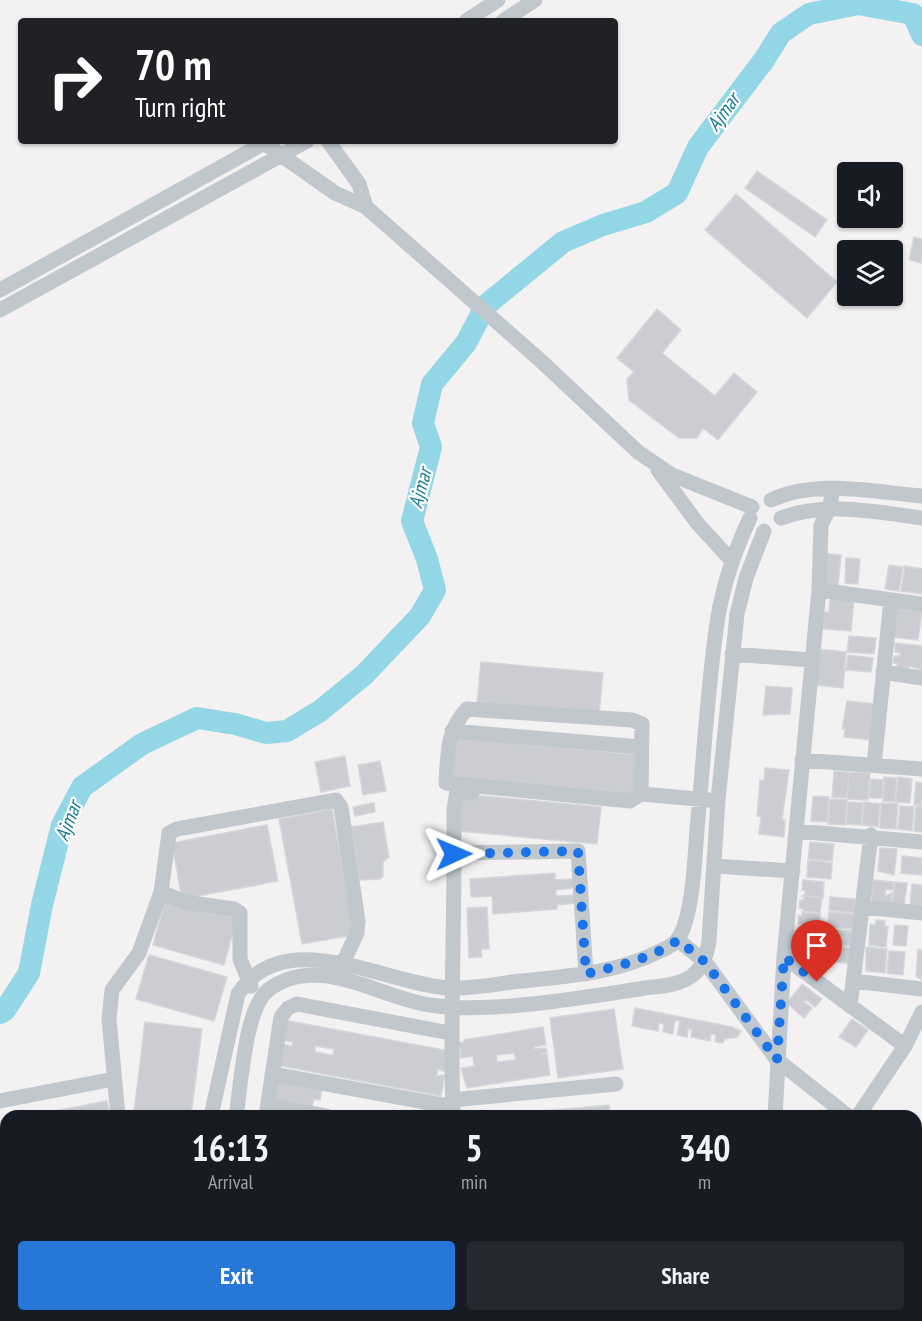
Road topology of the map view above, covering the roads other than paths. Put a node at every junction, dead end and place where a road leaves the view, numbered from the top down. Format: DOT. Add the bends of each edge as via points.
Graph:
graph roads {
  1 [pos="498,0"];
  2 [pos="535,0"];
  3 [pos="471,18"];
  4 [pos="508,18"];
  5 [pos="262,144"];
  6 [pos="268,144"];
  7 [pos="301,144"];
  8 [pos="330,144"];
  9 [pos="281,155"];
  10 [pos="366,207"];
  11 [pos="0,290"];
  12 [pos="0,310"];
  13 [pos="654,463"];
  14 [pos="816,489"];
  15 [pos="833,489"];
  16 [pos="922,496"];
  17 [pos="771,500"];
  18 [pos="821,510"];
  19 [pos="751,512"];
  20 [pos="781,518"];
  21 [pos="922,518"];
  22 [pos="764,531"];
  23 [pos="732,561"];
  24 [pos="819,590"];
  25 [pos="891,600"];
  26 [pos="922,604"];
  27 [pos="732,654"];
  28 [pos="811,660"];
  29 [pos="883,672"];
  30 [pos="922,678"];
  31 [pos="452,731"];
  32 [pos="641,747"];
  33 [pos="802,760"];
  34 [pos="874,765"];
  35 [pos="922,769"];
  36 [pos="641,795"];
  37 [pos="700,799"];
  38 [pos="718,800"];
  39 [pos="598,803"];
  40 [pos="796,831"];
  41 [pos="871,835"];
  42 [pos="922,842"];
  43 [pos="454,854"];
  44 [pos="714,866"];
  45 [pos="793,871"];
  46 [pos="161,892"];
  47 [pos="864,907"];
  48 [pos="922,913"];
  49 [pos="678,940"];
  50 [pos="784,957"];
  51 [pos="705,962"];
  52 [pos="341,970"];
  53 [pos="586,974"];
  54 [pos="360,976"];
  55 [pos="247,981"];
  56 [pos="853,981"];
  57 [pos="454,988"];
  58 [pos="922,989"];
  59 [pos="260,999"];
  60 [pos="850,1006"];
  61 [pos="450,1007"];
  62 [pos="922,1012"];
  63 [pos="450,1034"];
  64 [pos="905,1046"];
  65 [pos="777,1060"];
  66 [pos="272,1074"];
  67 [pos="114,1079"];
  68 [pos="616,1084"];
  69 [pos="0,1101"];
  70 [pos="453,1108"];
  71 [pos="117,1110"];
  72 [pos="212,1110"];
  73 [pos="237,1110"];
  74 [pos="267,1110"];
  75 [pos="775,1110"];
  76 [pos="840,1110"];
  77 [pos="862,1110"];
  1 -- 3 [label="street"];
  2 -- 4 [label="street"];
  5 -- 11 [label="street"];
  6 -- 9 [label="street"];
  7 -- 9 [label="street"];
  8 -- 10 [label="street" via="359,184"];
  9 -- 10 [label="street" via="335,193"];
  9 -- 12 [label="street"];
  10 -- 13 [label="street"];
  13 -- 19 [label="street"];
  13 -- 23 [label="street" via="698,524"];
  14 -- 15 [label="street"];
  14 -- 17 [label="street"];
  14 -- 18 [label="street"];
  15 -- 16 [label="street"];
  15 -- 18 [label="street"];
  17 -- 19 [label="street" via="760,500"];
  17 -- 20 [label="street" via="779,506"];
  18 -- 20 [label="street"];
  18 -- 21 [label="street"];
  18 -- 24 [label="street"];
  19 -- 22 [label="street" via="755,527"];
  19 -- 23 [label="street"];
  20 -- 22 [label="street" via="774,529"];
  22 -- 27 [label="street" via="746,578"];
  23 -- 37 [label="street" via="724,583 717,628"];
  24 -- 25 [label="street"];
  24 -- 28 [label="street"];
  25 -- 26 [label="street"];
  25 -- 29 [label="street"];
  27 -- 28 [label="street"];
  27 -- 38 [label="street"];
  28 -- 33 [label="street"];
  29 -- 30 [label="street"];
  29 -- 34 [label="street"];
  31 -- 32 [label="street"];
  31 -- 32 [label="street" via="467,709 632,720 642,724"];
  31 -- 36 [label="street" via="446,783 630,801"];
  32 -- 36 [label="street"];
  33 -- 34 [label="street"];
  33 -- 40 [label="street"];
  34 -- 35 [label="street"];
  36 -- 37 [label="street"];
  37 -- 38 [label="street"];
  37 -- 49 [label="street" via="692,891"];
  38 -- 44 [label="street"];
  39 -- 43 [label="street" via="457,791"];
  40 -- 41 [label="street"];
  40 -- 45 [label="street"];
  41 -- 42 [label="street"];
  41 -- 47 [label="street"];
  43 -- 53 [label="street" via="578,851"];
  43 -- 57 [label="street"];
  44 -- 45 [label="street"];
  44 -- 51 [label="street"];
  45 -- 50 [label="street"];
  46 -- 52 [label="street" via="169,833 336,800 341,807 358,921"];
  46 -- 55 [label="street" via="184,902 240,913 240,959"];
  46 -- 67 [label="street" via="139,953 112,990 109,1019"];
  47 -- 48 [label="street"];
  47 -- 56 [label="street"];
  49 -- 51 [label="street"];
  49 -- 53 [label="street" via="637,960"];
  50 -- 60 [label="street"];
  50 -- 65 [label="street"];
  51 -- 61 [label="street" via="680,982 550,1001"];
  51 -- 65 [label="street"];
  52 -- 54 [label="street"];
  52 -- 55 [label="street" via="311,959 273,966"];
  52 -- 59 [label="street" via="290,980 269,989"];
  53 -- 57 [label="street"];
  54 -- 57 [label="street"];
  54 -- 61 [label="street" via="409,1001"];
  55 -- 59 [label="street"];
  55 -- 72 [label="street" via="238,994"];
  56 -- 58 [label="street"];
  56 -- 60 [label="street"];
  57 -- 61 [label="street"];
  59 -- 73 [label="street" via="252,1020"];
  60 -- 64 [label="street"];
  61 -- 63 [label="street"];
  62 -- 64 [label="street"];
  63 -- 66 [label="street" via="297,1004 280,1017"];
  63 -- 70 [label="street"];
  64 -- 77 [label="street"];
  65 -- 75 [label="street"];
  65 -- 76 [label="street"];
  66 -- 70 [label="street"];
  66 -- 74 [label="street"];
  67 -- 69 [label="street"];
  67 -- 71 [label="street"];
  68 -- 70 [label="street"];
}
